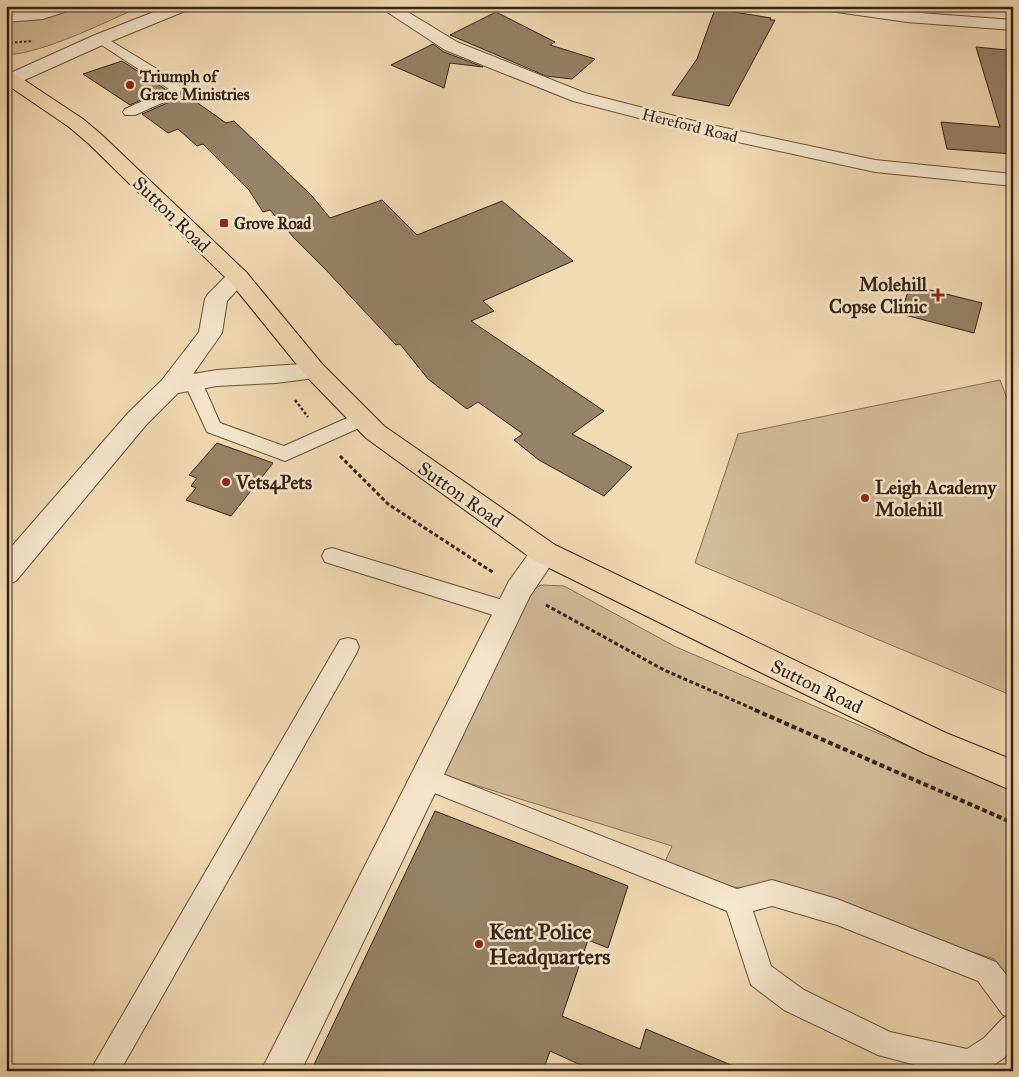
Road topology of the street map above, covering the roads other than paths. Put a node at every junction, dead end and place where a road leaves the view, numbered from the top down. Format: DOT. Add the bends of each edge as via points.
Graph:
graph roads {
  1 [pos="67,6"];
  2 [pos="184,6"];
  3 [pos="386,6"];
  4 [pos="830,6"];
  5 [pos="6,17"];
  6 [pos="1013,24"];
  7 [pos="101,39"];
  8 [pos="9,78"];
  9 [pos="130,112"];
  10 [pos="1013,180"];
  11 [pos="238,277"];
  12 [pos="315,371"];
  13 [pos="182,384"];
  14 [pos="362,419"];
  15 [pos="545,553"];
  16 [pos="332,556"];
  17 [pos="6,573"];
  18 [pos="514,600"];
  19 [pos="348,647"];
  20 [pos="1013,776"];
  21 [pos="426,778"];
  22 [pos="737,902"];
  23 [pos="1013,1005"];
  24 [pos="1013,1028"];
  25 [pos="104,1071"];
  26 [pos="280,1071"];
  1 -- 5 [label="street" via="43,14"];
  2 -- 7 [label="street"];
  3 -- 10 [label="street, Hereford Road" via="451,46 580,97 701,128 875,166"];
  4 -- 6 [label="street" via="906,17"];
  7 -- 8 [label="street"];
  7 -- 9 [label="lane" via="175,88 174,92"];
  8 -- 11 [label="main road, Sutton Road" via="96,140"];
  11 -- 12 [label="main road, Sutton Road"];
  11 -- 13 [label="street" via="216,299 210,333"];
  12 -- 13 [label="street" via="217,378"];
  12 -- 14 [label="main road, Sutton Road"];
  13 -- 14 [label="lane" via="213,427 285,454"];
  13 -- 17 [label="street" via="137,419"];
  14 -- 15 [label="main road, Sutton Road" via="375,432"];
  15 -- 18 [label="street"];
  15 -- 20 [label="main road, Sutton Road" via="935,743"];
  16 -- 18 [label="lane"];
  18 -- 21 [label="street"];
  19 -- 25 [label="lane"];
  21 -- 22 [label="lane"];
  21 -- 26 [label="street"];
  22 -- 23 [label="lane" via="772,893 837,912 987,971"];
  22 -- 24 [label="lane" via="761,975 794,1000 888,1045 970,1064 994,1048"];
}
